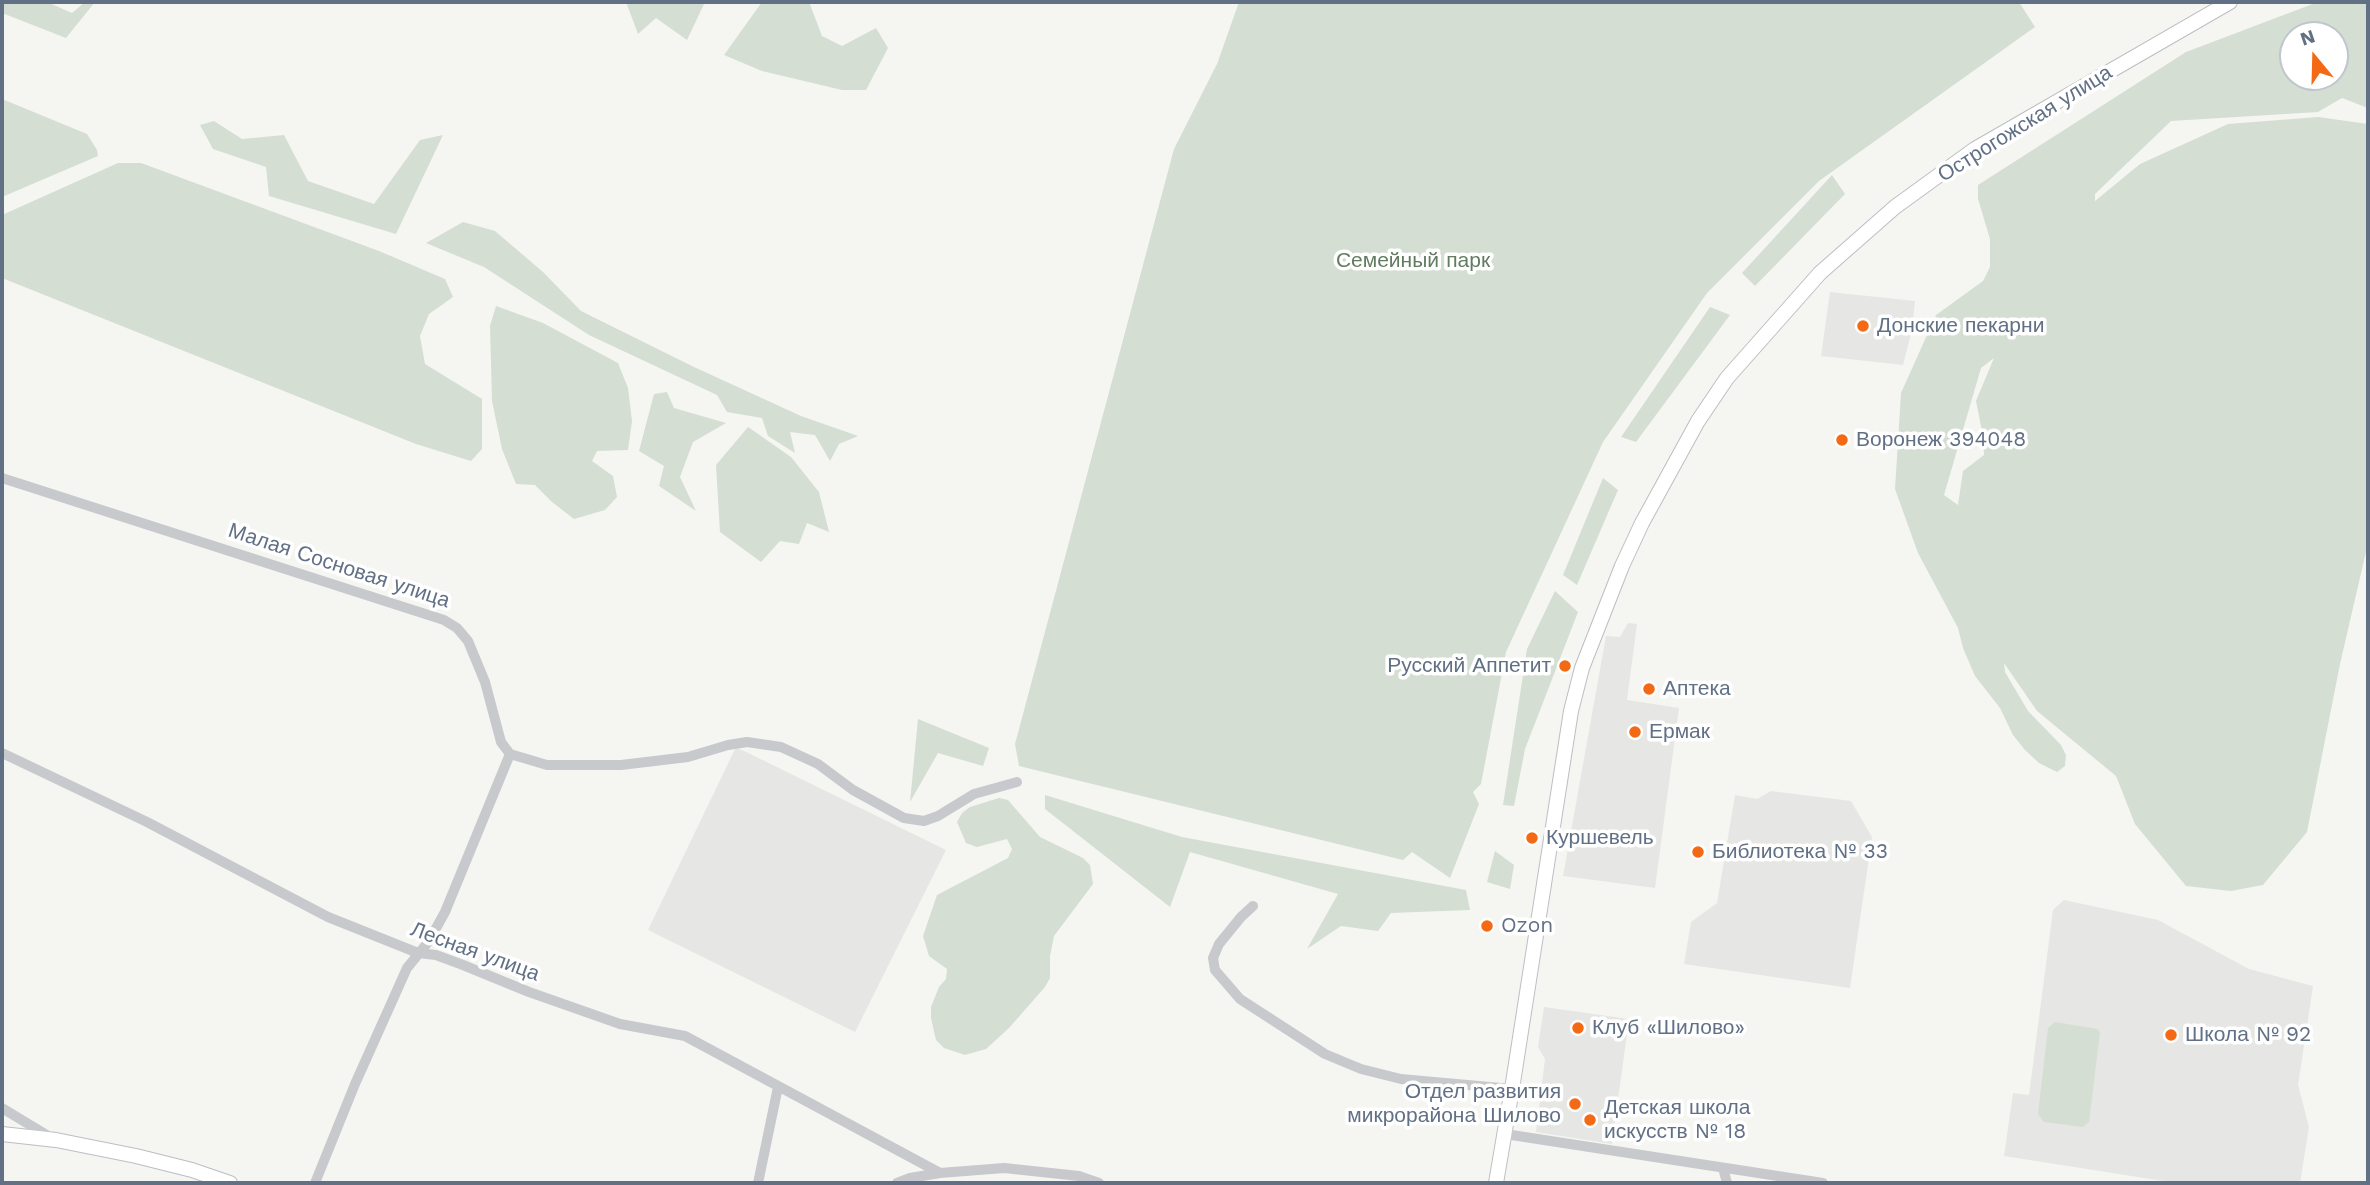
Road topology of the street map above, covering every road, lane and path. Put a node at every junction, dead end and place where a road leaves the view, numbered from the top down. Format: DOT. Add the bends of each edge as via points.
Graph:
graph roads {
  1 [pos="2230,2"];
  2 [pos="2,478"];
  3 [pos="2,753"];
  4 [pos="510,754"];
  5 [pos="1017,782"];
  6 [pos="1253,906"];
  7 [pos="418,953"];
  8 [pos="778,1087"];
  9 [pos="1512,1089"];
  10 [pos="2,1108"];
  11 [pos="2,1134"];
  12 [pos="1505,1134"];
  13 [pos="56,1140"];
  14 [pos="1723,1168"];
  15 [pos="940,1172"];
  16 [pos="229,1183"];
  17 [pos="315,1183"];
  18 [pos="758,1183"];
  19 [pos="897,1183"];
  20 [pos="1100,1183"];
  21 [pos="1496,1183"];
  22 [pos="1727,1183"];
  23 [pos="1823,1183"];
  1 -- 9 [label="street, Острогожская улица" via="1975,149 1895,207 1802,293 1727,378 1698,421 1632,544 1581,668 1570,711"];
  2 -- 4 [label="street, Малая Сосновая улица" via="444,620 468,641 501,742"];
  3 -- 7 [label="street, Лесная улица" via="328,917"];
  4 -- 5 [label="street" via="547,765 621,765 688,757 747,742 781,747 818,764 904,818 924,821 974,794"];
  4 -- 7 [label="street" via="445,912"];
  6 -- 9 [label="street" via="1219,944 1213,958 1215,970 1240,999 1325,1054 1361,1069 1401,1079"];
  7 -- 8 [label="street, Лесная улица" via="436,955 620,1024 685,1036"];
  7 -- 17 [label="street" via="355,1084"];
  8 -- 15 [label="street, Лесная улица"];
  8 -- 18 [label="street"];
  9 -- 12 [label="street, Острогожская улица"];
  10 -- 13 [label="street"];
  11 -- 13 [label="street"];
  12 -- 14 [label="street"];
  12 -- 21 [label="street, Острогожская улица"];
  13 -- 16 [label="street" via="136,1156"];
  14 -- 22 [label="street"];
  14 -- 23 [label="street"];
  15 -- 19 [label="street"];
  15 -- 20 [label="street" via="1004,1168 1079,1176"];
}
